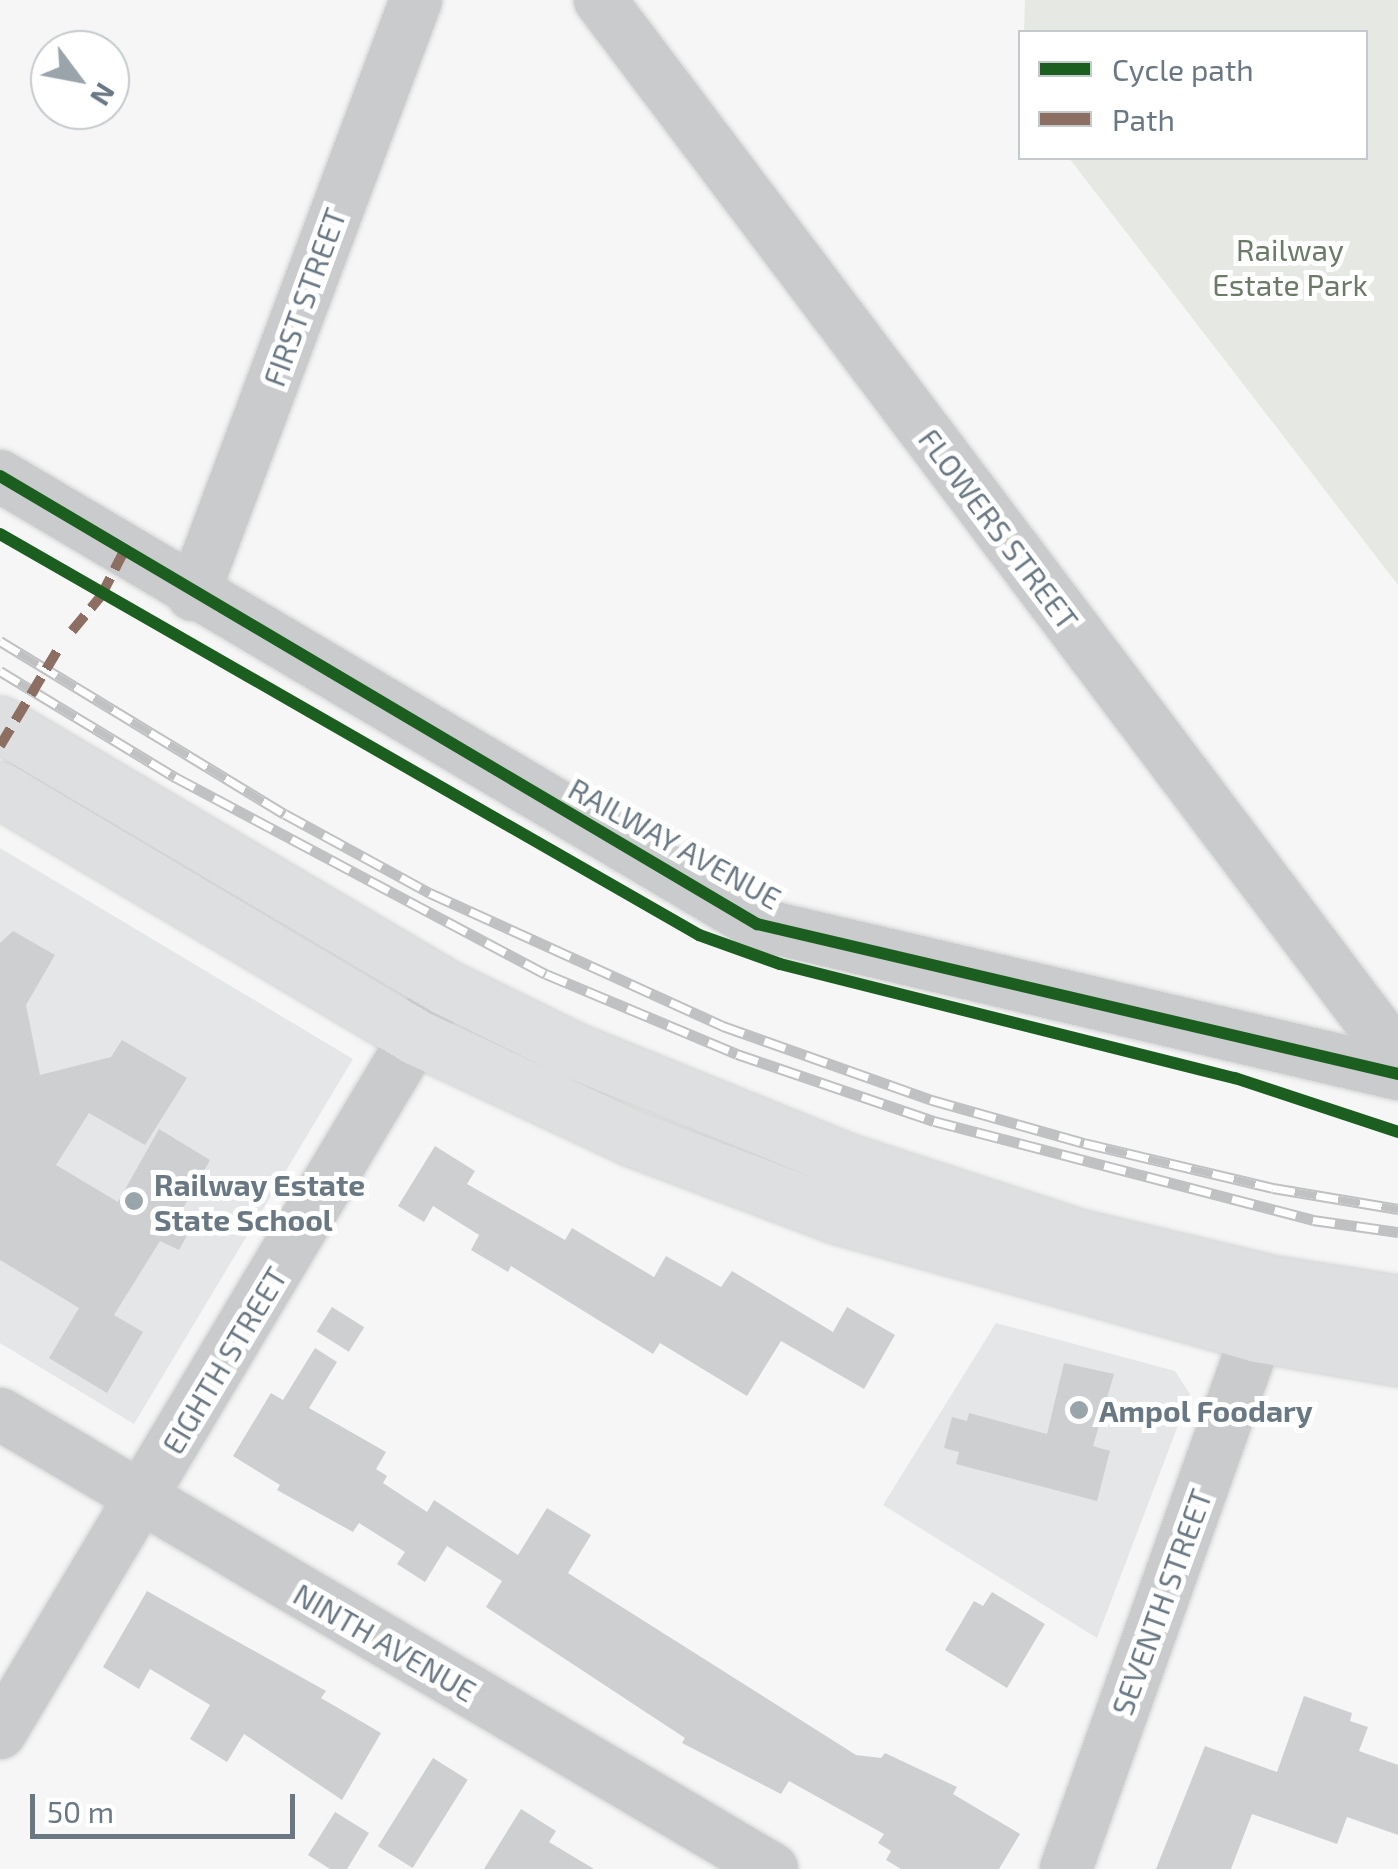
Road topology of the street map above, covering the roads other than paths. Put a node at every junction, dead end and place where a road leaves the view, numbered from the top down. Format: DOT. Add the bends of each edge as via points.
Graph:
graph roads {
  1 [pos="416,0"];
  2 [pos="600,0"];
  3 [pos="0,476"];
  4 [pos="193,595"];
  5 [pos="0,724"];
  6 [pos="0,790"];
  7 [pos="445,987"];
  8 [pos="416,1037"];
  9 [pos="1398,1058"];
  10 [pos="1398,1074"];
  11 [pos="1398,1304"];
  12 [pos="1257,1334"];
  13 [pos="1398,1358"];
  14 [pos="0,1414"];
  15 [pos="141,1499"];
  16 [pos="0,1732"];
  17 [pos="772,1869"];
  18 [pos="1066,1869"];
  1 -- 4 [label="street, FIRST STREET"];
  2 -- 9 [label="street, FLOWERS STREET"];
  3 -- 4 [label="street, RAILWAY AVENUE"];
  4 -- 10 [label="street, RAILWAY AVENUE" via="756,924"];
  5 -- 7 [label="main road"];
  6 -- 8 [label="main road"];
  7 -- 8 [label="street, EIGHTH STREET"];
  7 -- 11 [label="main road" via="573,1050 846,1161 1080,1237 1270,1283"];
  8 -- 12 [label="main road" via="634,1139 838,1216"];
  8 -- 15 [label="street, EIGHTH STREET"];
  12 -- 13 [label="main road"];
  12 -- 18 [label="street, SEVENTH STREET"];
  14 -- 15 [label="street, NINTH AVENUE"];
  15 -- 16 [label="street, EIGHTH STREET"];
  15 -- 17 [label="street, NINTH AVENUE"];
}
